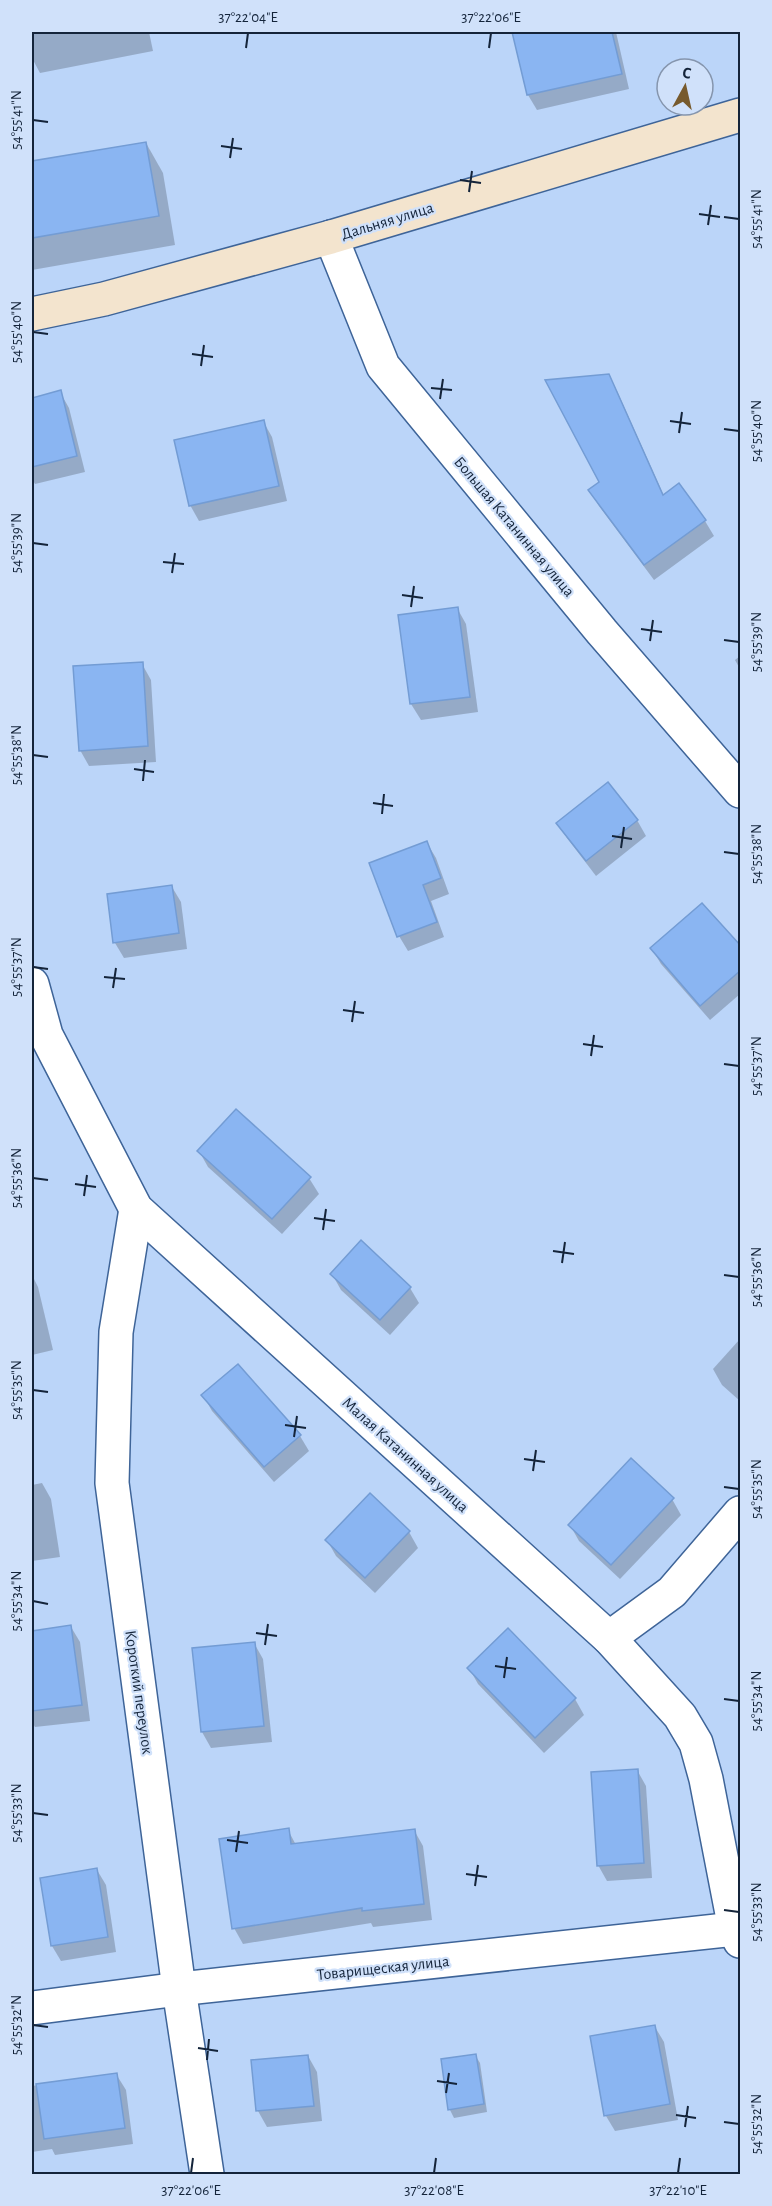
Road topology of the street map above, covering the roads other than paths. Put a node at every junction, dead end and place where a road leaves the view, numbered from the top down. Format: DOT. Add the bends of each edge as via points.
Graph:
graph roads {
  1 [pos="741,115"];
  2 [pos="331,237"];
  3 [pos="32,314"];
  4 [pos="741,791"];
  5 [pos="32,984"];
  6 [pos="38,1036"];
  7 [pos="136,1209"];
  8 [pos="741,1513"];
  9 [pos="609,1638"];
  10 [pos="738,1935"];
  11 [pos="179,1989"];
  12 [pos="32,2008"];
  13 [pos="207,2175"];
  1 -- 2 [label="street, Дальняя улица"];
  2 -- 3 [label="street, Дальняя улица" via="104,299"];
  2 -- 4 [label="street, Большая Катанинная улица" via="382,366 602,632"];
  5 -- 6 [label="street, Малая Катанинная улица"];
  6 -- 7 [label="street, Малая Катанинная улица"];
  7 -- 9 [label="street, Малая Катанинная улица"];
  7 -- 11 [label="street, Короткий переулок" via="116,1332 112,1483"];
  8 -- 9 [label="street" via="672,1592"];
  9 -- 10 [label="street, Малая Катанинная улица" via="680,1716 696,1743"];
  10 -- 11 [label="street, Товарищеская улица"];
  11 -- 12 [label="street, Товарищеская улица"];
  11 -- 13 [label="street, Короткий переулок"];
}
